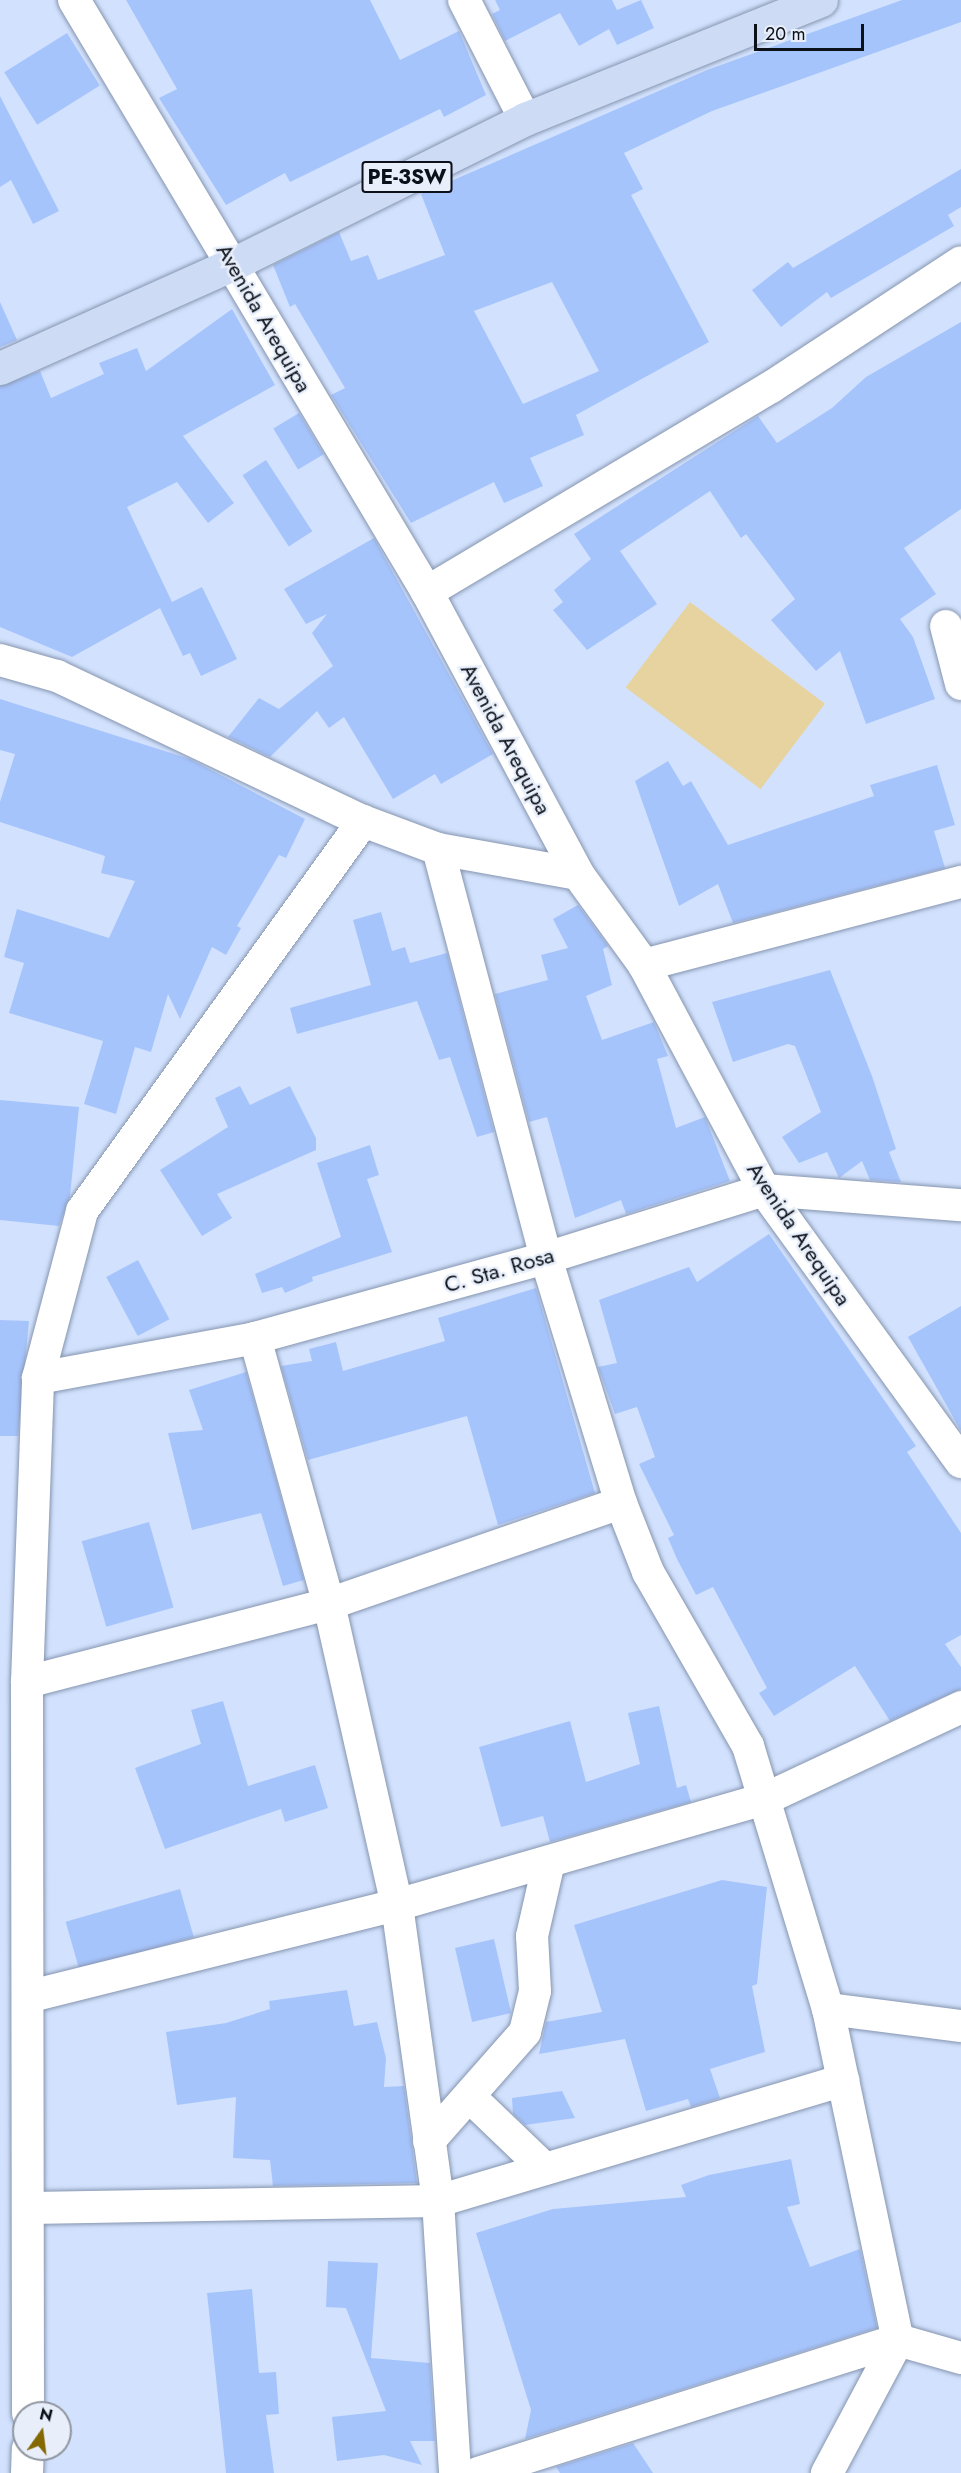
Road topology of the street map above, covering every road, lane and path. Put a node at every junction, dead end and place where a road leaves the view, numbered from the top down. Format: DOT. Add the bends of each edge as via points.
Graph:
graph roads {
  1 [pos="74,0"];
  2 [pos="464,0"];
  3 [pos="820,0"];
  4 [pos="525,119"];
  5 [pos="961,262"];
  6 [pos="233,264"];
  7 [pos="0,368"];
  8 [pos="427,592"];
  9 [pos="945,626"];
  10 [pos="0,660"];
  11 [pos="961,684"];
  12 [pos="363,821"];
  13 [pos="438,849"];
  14 [pos="578,874"];
  15 [pos="961,882"];
  16 [pos="644,965"];
  17 [pos="764,1190"];
  18 [pos="961,1205"];
  19 [pos="546,1258"];
  20 [pos="255,1338"];
  21 [pos="38,1378"];
  22 [pos="961,1462"];
  23 [pos="621,1503"];
  24 [pos="329,1604"];
  25 [pos="27,1682"];
  26 [pos="961,1707"];
  27 [pos="765,1799"];
  28 [pos="549,1862"];
  29 [pos="397,1905"];
  30 [pos="31,1996"];
  31 [pos="828,2009"];
  32 [pos="961,2026"];
  33 [pos="843,2080"];
  34 [pos="470,2097"];
  35 [pos="429,2141"];
  36 [pos="545,2169"];
  37 [pos="438,2201"];
  38 [pos="32,2208"];
  39 [pos="898,2340"];
  40 [pos="961,2358"];
  41 [pos="28,2401"];
  42 [pos="455,2473"];
  43 [pos="478,2473"];
  44 [pos="827,2473"];
  1 -- 6 [label="street, Avenida Arequipa"];
  2 -- 4 [label="street"];
  3 -- 4 [label="main road, PE-3SW"];
  4 -- 6 [label="main road, PE-3SW"];
  5 -- 8 [label="street" via="771,387"];
  6 -- 7 [label="main road, PE-3SW"];
  6 -- 8 [label="street, Avenida Arequipa"];
  8 -- 14 [label="street, Avenida Arequipa"];
  9 -- 11 [label="street"];
  10 -- 12 [label="street" via="57,676"];
  12 -- 13 [label="street"];
  12 -- 21 [label="street" via="82,1210"];
  13 -- 14 [label="street"];
  13 -- 19 [label="street"];
  14 -- 16 [label="street, Avenida Arequipa"];
  15 -- 16 [label="street"];
  16 -- 17 [label="street, Avenida Arequipa"];
  17 -- 18 [label="street, C. Sta. Rosa"];
  17 -- 19 [label="street, C. Sta. Rosa"];
  17 -- 22 [label="street, Avenida Arequipa"];
  19 -- 20 [label="street, C. Sta. Rosa"];
  19 -- 23 [label="street"];
  20 -- 21 [label="street, C. Sta. Rosa"];
  20 -- 24 [label="street"];
  21 -- 25 [label="street"];
  23 -- 24 [label="street"];
  23 -- 27 [label="street" via="648,1572 748,1746"];
  24 -- 25 [label="street"];
  24 -- 29 [label="street"];
  25 -- 30 [label="street"];
  26 -- 27 [label="street"];
  27 -- 28 [label="street"];
  27 -- 31 [label="street"];
  28 -- 29 [label="street"];
  28 -- 34 [label="street" via="532,1936 532,2011 525,2032"];
  29 -- 30 [label="street"];
  29 -- 35 [label="street"];
  30 -- 38 [label="street"];
  31 -- 32 [label="street"];
  31 -- 33 [label="street"];
  33 -- 36 [label="street"];
  33 -- 39 [label="street"];
  34 -- 35 [label="street"];
  34 -- 36 [label="street"];
  35 -- 37 [label="street"];
  36 -- 37 [label="street"];
  37 -- 38 [label="street"];
  37 -- 42 [label="street"];
  38 -- 41 [label="street"];
  39 -- 40 [label="street"];
  39 -- 43 [label="street"];
  39 -- 44 [label="street"];
}
